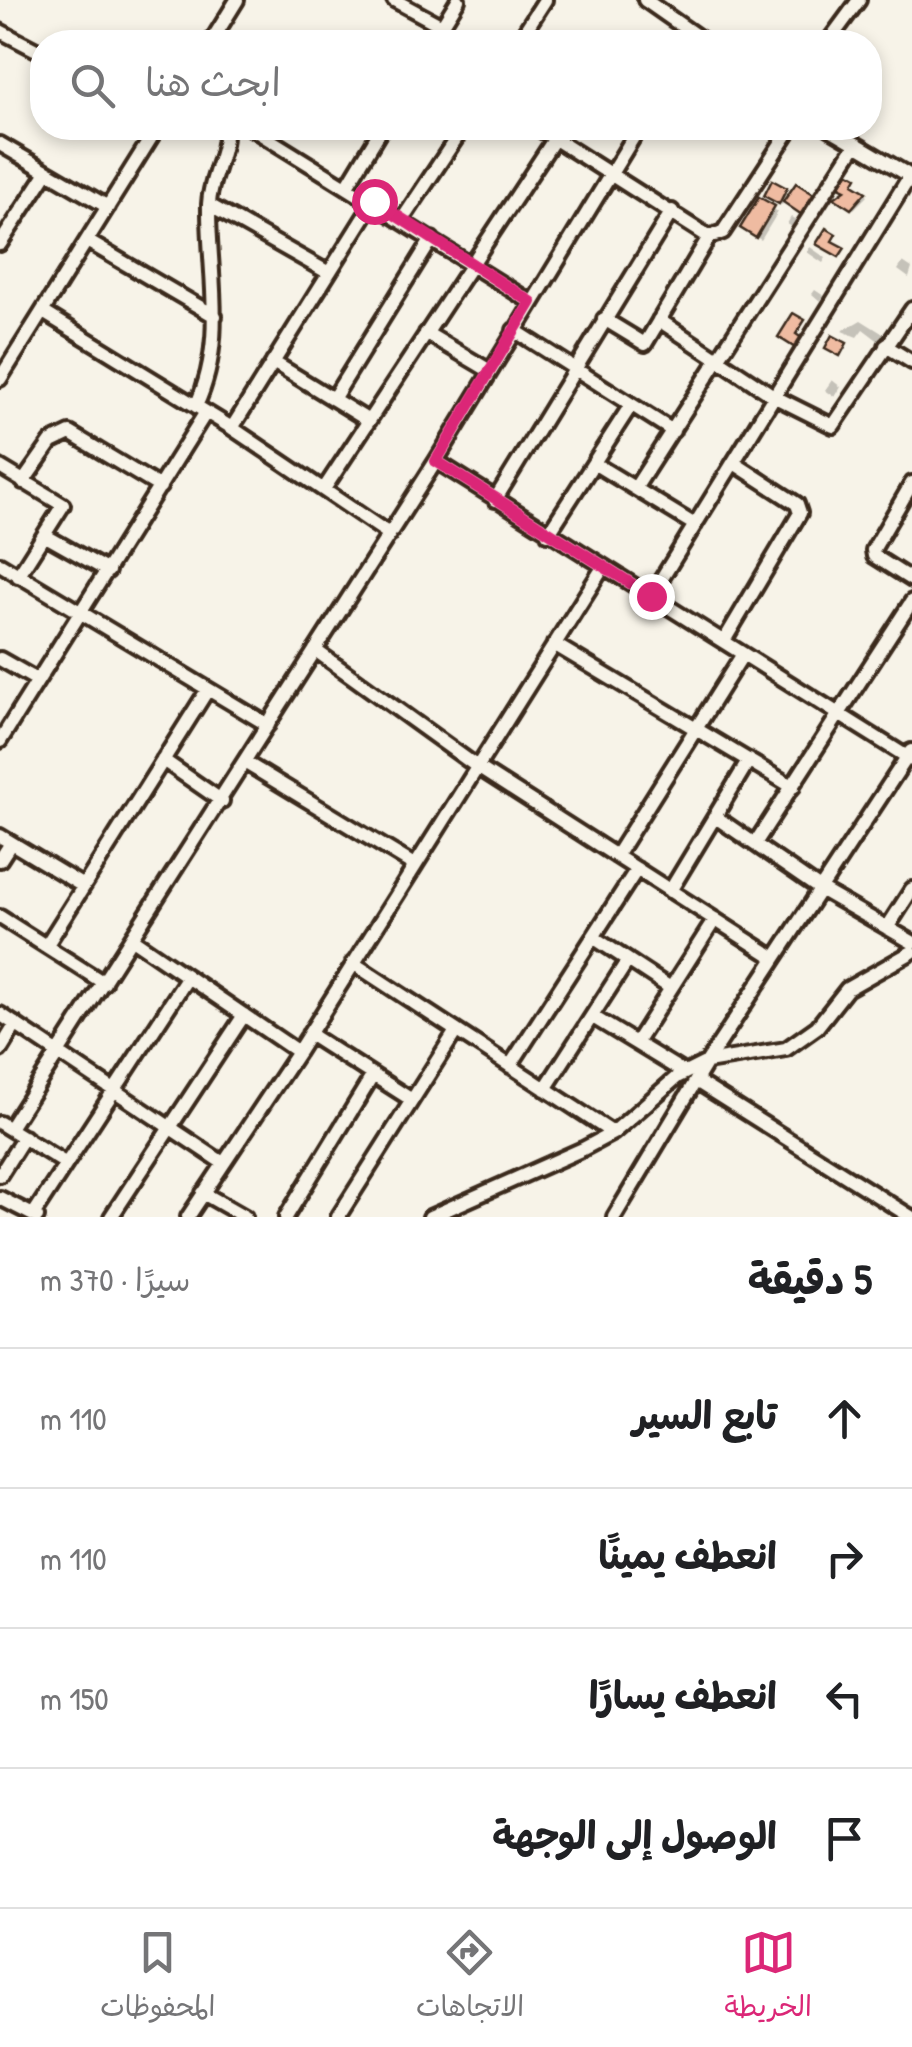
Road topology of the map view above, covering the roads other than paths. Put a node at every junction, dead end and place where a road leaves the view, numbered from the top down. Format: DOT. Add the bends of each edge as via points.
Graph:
graph roads {
  1 [pos="237,0"];
  2 [pos="458,0"];
  3 [pos="545,0"];
  4 [pos="645,0"];
  5 [pos="858,0"];
  6 [pos="401,2"];
  7 [pos="442,26"];
  8 [pos="218,30"];
  9 [pos="440,30"];
  10 [pos="526,30"];
  11 [pos="684,30"];
  12 [pos="837,30"];
  13 [pos="0,31"];
  14 [pos="30,47"];
  15 [pos="150,140"];
  16 [pos="223,140"];
  17 [pos="270,140"];
  18 [pos="375,140"];
  19 [pos="455,140"];
  20 [pos="554,140"];
  21 [pos="558,140"];
  22 [pos="631,140"];
  23 [pos="783,140"];
  24 [pos="849,140"];
  25 [pos="0,144"];
  26 [pos="856,144"];
  27 [pos="612,171"];
  28 [pos="47,172"];
  29 [pos="911,176"];
  30 [pos="347,186"];
  31 [pos="374,201"];
  32 [pos="209,205"];
  33 [pos="108,207"];
  34 [pos="672,211"];
  35 [pos="402,220"];
  36 [pos="709,237"];
  37 [pos="432,239"];
  38 [pos="87,241"];
  39 [pos="0,244"];
  40 [pos="471,265"];
  41 [pos="328,274"];
  42 [pos="531,302"];
  43 [pos="912,309"];
  44 [pos="42,312"];
  45 [pos="215,316"];
  46 [pos="604,318"];
  47 [pos="659,320"];
  48 [pos="514,330"];
  49 [pos="426,333"];
  50 [pos="886,346"];
  51 [pos="719,360"];
  52 [pos="273,362"];
  53 [pos="912,362"];
  54 [pos="574,368"];
  55 [pos="490,371"];
  56 [pos="2,372"];
  57 [pos="775,397"];
  58 [pos="332,399"];
  59 [pos="630,405"];
  60 [pos="201,409"];
  61 [pos="369,420"];
  62 [pos="232,428"];
  63 [pos="672,432"];
  64 [pos="436,461"];
  65 [pos="734,463"];
  66 [pos="594,464"];
  67 [pos="0,467"];
  68 [pos="23,482"];
  69 [pos="912,483"];
  70 [pos="160,487"];
  71 [pos="636,488"];
  72 [pos="324,489"];
  73 [pos="495,500"];
  74 [pos="695,524"];
  75 [pos="389,534"];
  76 [pos="548,534"];
  77 [pos="44,535"];
  78 [pos="0,564"];
  79 [pos="602,569"];
  80 [pos="108,571"];
  81 [pos="18,576"];
  82 [pos="912,580"];
  83 [pos="651,596"];
  84 [pos="912,602"];
  85 [pos="79,612"];
  86 [pos="724,641"];
  87 [pos="554,644"];
  88 [pos="315,650"];
  89 [pos="743,654"];
  90 [pos="0,659"];
  91 [pos="37,680"];
  92 [pos="208,689"];
  93 [pos="836,713"];
  94 [pos="268,725"];
  95 [pos="696,728"];
  96 [pos="0,741"];
  97 [pos="911,756"];
  98 [pos="163,760"];
  99 [pos="749,760"];
  100 [pos="246,762"];
  101 [pos="476,766"];
  102 [pos="792,787"];
  103 [pos="222,800"];
  104 [pos="716,818"];
  105 [pos="5,840"];
  106 [pos="756,842"];
  107 [pos="616,856"];
  108 [pos="0,860"];
  109 [pos="414,866"];
  110 [pos="636,869"];
  111 [pos="82,886"];
  112 [pos="820,889"];
  113 [pos="912,889"];
  114 [pos="670,891"];
  115 [pos="0,917"];
  116 [pos="714,919"];
  117 [pos="887,928"];
  118 [pos="593,937"];
  119 [pos="132,939"];
  120 [pos="912,942"];
  121 [pos="46,946"];
  122 [pos="912,952"];
  123 [pos="774,958"];
  124 [pos="628,960"];
  125 [pos="353,962"];
  126 [pos="188,977"];
  127 [pos="104,983"];
  128 [pos="669,987"];
  129 [pos="0,1014"];
  130 [pos="244,1016"];
  131 [pos="593,1017"];
  132 [pos="16,1024"];
  133 [pos="456,1031"];
  134 [pos="309,1034"];
  135 [pos="636,1043"];
  136 [pos="0,1050"];
  137 [pos="60,1052"];
  138 [pos="298,1052"];
  139 [pos="708,1062"];
  140 [pos="510,1066"];
  141 [pos="373,1075"];
  142 [pos="690,1077"];
  143 [pos="546,1089"];
  144 [pos="115,1090"];
  145 [pos="412,1100"];
  146 [pos="5,1125"];
  147 [pos="168,1126"];
  148 [pos="612,1132"];
  149 [pos="24,1136"];
  150 [pos="65,1162"];
  151 [pos="223,1163"];
  152 [pos="0,1175"];
  153 [pos="203,1192"];
  154 [pos="0,1198"];
  155 [pos="455,1207"];
  156 [pos="888,1211"];
  157 [pos="35,1216"];
  158 [pos="112,1217"];
  159 [pos="188,1217"];
  160 [pos="245,1217"];
  161 [pos="286,1217"];
  162 [pos="338,1217"];
  163 [pos="430,1217"];
  164 [pos="471,1217"];
  165 [pos="614,1217"];
  166 [pos="911,1217"];
  1 -- 8 [label="street"];
  2 -- 7 [label="street"];
  3 -- 10 [label="street"];
  4 -- 11 [label="street"];
  5 -- 12 [label="street"];
  6 -- 7 [label="street"];
  7 -- 9 [label="street"];
  13 -- 14 [label="street"];
  15 -- 33 [label="street"];
  16 -- 32 [label="street"];
  17 -- 30 [label="street"];
  18 -- 30 [label="street"];
  19 -- 35 [label="street"];
  20 -- 40 [label="street"];
  21 -- 27 [label="street"];
  22 -- 27 [label="street"];
  23 -- 36 [label="street" via="723,232"];
  24 -- 26 [label="street"];
  25 -- 28 [label="street"];
  26 -- 29 [label="street"];
  26 -- 51 [label="street"];
  27 -- 34 [label="street"];
  27 -- 42 [label="street"];
  28 -- 33 [label="street"];
  28 -- 39 [label="street"];
  29 -- 57 [label="street"];
  30 -- 31 [label="street"];
  31 -- 35 [label="street"];
  31 -- 41 [label="street"];
  32 -- 41 [label="street"];
  32 -- 45 [label="street"];
  33 -- 38 [label="street"];
  34 -- 36 [label="street"];
  34 -- 46 [label="street"];
  35 -- 37 [label="street"];
  36 -- 47 [label="street"];
  37 -- 40 [label="street"];
  37 -- 58 [label="street"];
  38 -- 44 [label="street"];
  38 -- 45 [label="street"];
  40 -- 42 [label="street"];
  40 -- 49 [label="street"];
  41 -- 52 [label="street"];
  42 -- 48 [label="street"];
  43 -- 50 [label="street"];
  44 -- 56 [label="street"];
  44 -- 60 [label="street"];
  45 -- 60 [label="street"];
  46 -- 47 [label="street" via="641,345"];
  46 -- 54 [label="street"];
  47 -- 51 [label="street"];
  48 -- 54 [label="street"];
  48 -- 55 [label="street"];
  49 -- 55 [label="street"];
  49 -- 61 [label="street"];
  50 -- 53 [label="street"];
  50 -- 57 [label="street" via="833,426"];
  51 -- 57 [label="street"];
  51 -- 63 [label="street"];
  52 -- 58 [label="street"];
  52 -- 62 [label="street"];
  54 -- 59 [label="street"];
  54 -- 73 [label="street"];
  55 -- 64 [label="street"];
  57 -- 65 [label="street"];
  58 -- 61 [label="street"];
  59 -- 63 [label="street"];
  59 -- 66 [label="street"];
  60 -- 62 [label="street"];
  60 -- 70 [label="street"];
  61 -- 72 [label="street"];
  62 -- 72 [label="street"];
  63 -- 71 [label="street"];
  64 -- 73 [label="street"];
  64 -- 75 [label="street"];
  65 -- 74 [label="street"];
  65 -- 86 [label="street" via="797,504 800,513"];
  66 -- 71 [label="street"];
  66 -- 76 [label="street"];
  67 -- 68 [label="street"];
  68 -- 70 [label="street" via="51,442 70,433"];
  68 -- 77 [label="street" via="62,504"];
  69 -- 82 [label="street" via="872,550"];
  70 -- 80 [label="street"];
  71 -- 74 [label="street"];
  72 -- 75 [label="street"];
  73 -- 76 [label="street"];
  74 -- 83 [label="street"];
  75 -- 88 [label="street"];
  76 -- 79 [label="street"];
  77 -- 80 [label="street"];
  77 -- 81 [label="street"];
  78 -- 81 [label="street"];
  79 -- 83 [label="street"];
  79 -- 87 [label="street"];
  80 -- 85 [label="street"];
  81 -- 85 [label="street"];
  83 -- 86 [label="street"];
  84 -- 93 [label="street"];
  85 -- 91 [label="street"];
  85 -- 92 [label="street"];
  86 -- 89 [label="street"];
  87 -- 95 [label="street"];
  87 -- 101 [label="street"];
  88 -- 94 [label="street"];
  88 -- 101 [label="street"];
  89 -- 93 [label="street"];
  89 -- 95 [label="street"];
  90 -- 91 [label="street"];
  91 -- 96 [label="street"];
  92 -- 94 [label="street"];
  92 -- 98 [label="street"];
  93 -- 97 [label="street"];
  93 -- 102 [label="street"];
  94 -- 100 [label="street"];
  95 -- 99 [label="street"];
  95 -- 107 [label="street"];
  97 -- 112 [label="street"];
  98 -- 103 [label="street"];
  98 -- 111 [label="street"];
  99 -- 102 [label="street"];
  99 -- 104 [label="street"];
  100 -- 103 [label="street"];
  100 -- 109 [label="street"];
  101 -- 107 [label="street"];
  101 -- 109 [label="street"];
  102 -- 106 [label="street"];
  103 -- 119 [label="street"];
  104 -- 106 [label="street"];
  104 -- 114 [label="street"];
  105 -- 108 [label="street"];
  105 -- 111 [label="street"];
  106 -- 112 [label="street"];
  107 -- 110 [label="street"];
  109 -- 125 [label="street"];
  110 -- 114 [label="street"];
  110 -- 118 [label="street"];
  111 -- 121 [label="street"];
  112 -- 117 [label="street"];
  112 -- 123 [label="street"];
  113 -- 117 [label="street"];
  114 -- 116 [label="street"];
  115 -- 121 [label="street"];
  116 -- 123 [label="street"];
  116 -- 128 [label="street"];
  117 -- 120 [label="street"];
  118 -- 124 [label="street"];
  118 -- 140 [label="street"];
  119 -- 126 [label="street"];
  119 -- 127 [label="street"];
  121 -- 127 [label="street"];
  122 -- 139 [label="street" via="847,990 817,1027 786,1049"];
  123 -- 139 [label="street"];
  124 -- 128 [label="street"];
  124 -- 131 [label="street"];
  125 -- 133 [label="street"];
  125 -- 134 [label="street"];
  126 -- 130 [label="street"];
  126 -- 144 [label="street"];
  127 -- 137 [label="street"];
  128 -- 135 [label="street"];
  129 -- 132 [label="street"];
  130 -- 138 [label="street"];
  130 -- 147 [label="street"];
  131 -- 135 [label="street"];
  131 -- 143 [label="street"];
  132 -- 136 [label="street"];
  132 -- 137 [label="street"];
  133 -- 140 [label="street"];
  133 -- 145 [label="street"];
  134 -- 138 [label="street"];
  134 -- 141 [label="street"];
  135 -- 142 [label="street"];
  137 -- 144 [label="street"];
  137 -- 146 [label="street"];
  138 -- 151 [label="street"];
  139 -- 142 [label="street"];
  140 -- 143 [label="street"];
  141 -- 145 [label="street"];
  141 -- 161 [label="street"];
  142 -- 148 [label="street"];
  142 -- 156 [label="street"];
  142 -- 165 [label="street"];
  143 -- 148 [label="street"];
  144 -- 147 [label="street"];
  144 -- 150 [label="street"];
  145 -- 162 [label="street"];
  146 -- 149 [label="street"];
  147 -- 151 [label="street"];
  147 -- 158 [label="street"];
  148 -- 155 [label="street"];
  149 -- 150 [label="street"];
  149 -- 152 [label="street"];
  150 -- 157 [label="street"];
  151 -- 153 [label="street"];
  153 -- 159 [label="street"];
  153 -- 160 [label="street"];
  154 -- 157 [label="street"];
  155 -- 163 [label="street"];
  155 -- 164 [label="street"];
  156 -- 166 [label="street"];
}
